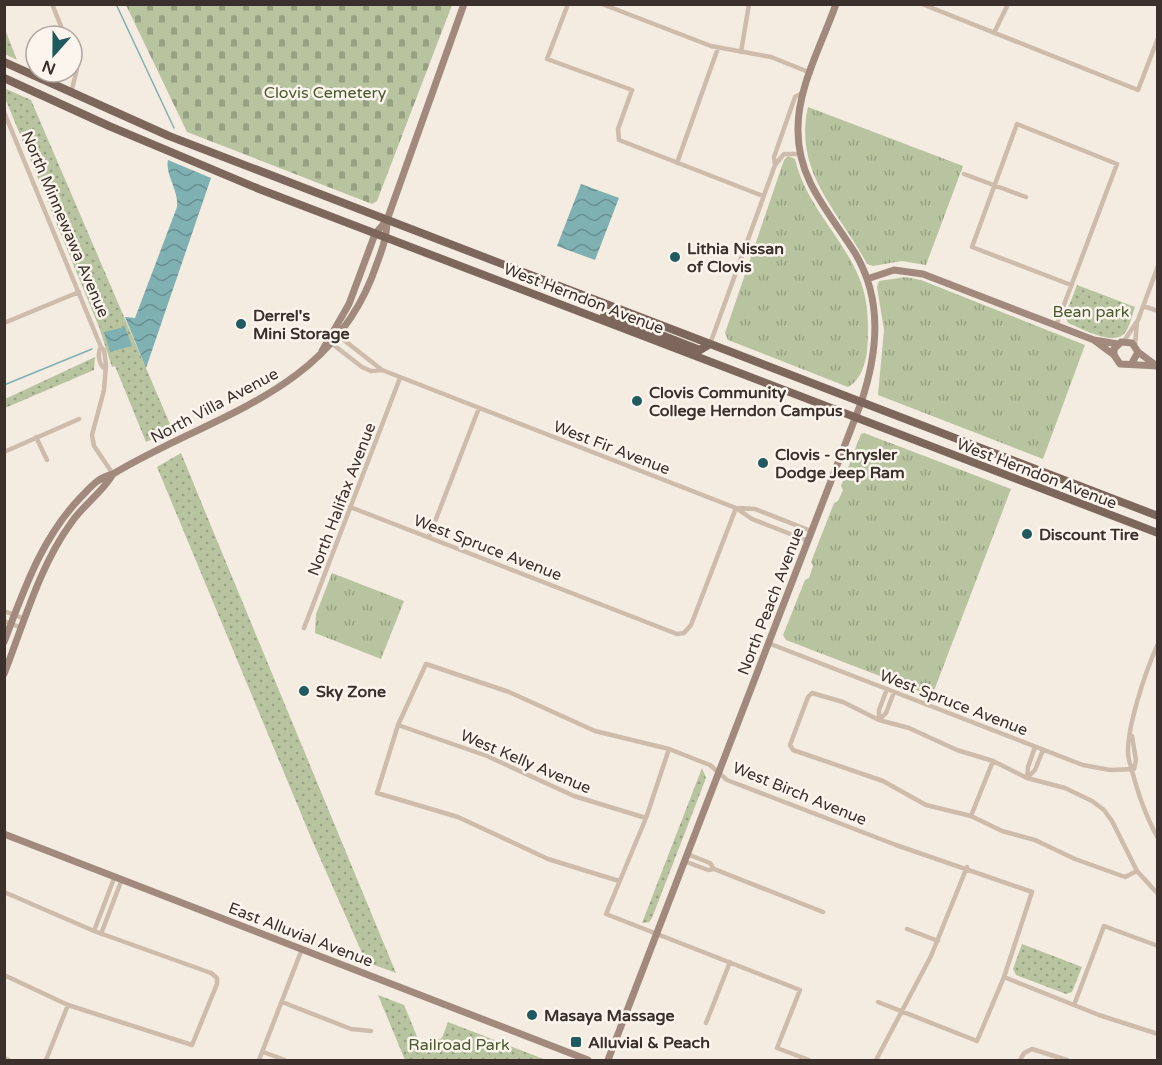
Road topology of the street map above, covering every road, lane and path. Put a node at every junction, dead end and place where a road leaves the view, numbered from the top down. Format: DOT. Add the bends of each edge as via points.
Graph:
graph roads {
  1 [pos="52,4"];
  2 [pos="464,4"];
  3 [pos="568,4"];
  4 [pos="602,4"];
  5 [pos="749,4"];
  6 [pos="836,4"];
  7 [pos="1008,4"];
  8 [pos="922,5"];
  9 [pos="60,24"];
  10 [pos="994,33"];
  11 [pos="1157,42"];
  12 [pos="718,48"];
  13 [pos="741,52"];
  14 [pos="9,64"];
  15 [pos="811,73"];
  16 [pos="4,78"];
  17 [pos="73,84"];
  18 [pos="804,92"];
  19 [pos="71,93"];
  20 [pos="4,112"];
  21 [pos="801,153"];
  22 [pos="677,163"];
  23 [pos="775,165"];
  24 [pos="964,174"];
  25 [pos="994,185"];
  26 [pos="764,196"];
  27 [pos="1026,197"];
  28 [pos="387,220"];
  29 [pos="375,234"];
  30 [pos="387,238"];
  31 [pos="1158,266"];
  32 [pos="867,279"];
  33 [pos="1071,285"];
  34 [pos="79,292"];
  35 [pos="1143,306"];
  36 [pos="579,310"];
  37 [pos="1158,311"];
  38 [pos="1138,320"];
  39 [pos="4,323"];
  40 [pos="1056,326"];
  41 [pos="333,332"];
  42 [pos="340,337"];
  43 [pos="1094,340"];
  44 [pos="330,342"];
  45 [pos="1121,343"];
  46 [pos="710,344"];
  47 [pos="1136,349"];
  48 [pos="1114,355"];
  49 [pos="1132,363"];
  50 [pos="1157,366"];
  51 [pos="382,370"];
  52 [pos="400,378"];
  53 [pos="861,403"];
  54 [pos="479,408"];
  55 [pos="855,417"];
  56 [pos="79,419"];
  57 [pos="36,437"];
  58 [pos="4,452"];
  59 [pos="47,460"];
  60 [pos="113,474"];
  61 [pos="350,507"];
  62 [pos="736,508"];
  63 [pos="1158,516"];
  64 [pos="811,531"];
  65 [pos="1158,533"];
  66 [pos="429,537"];
  67 [pos="808,541"];
  68 [pos="4,611"];
  69 [pos="15,615"];
  70 [pos="25,619"];
  71 [pos="8,623"];
  72 [pos="22,628"];
  73 [pos="304,628"];
  74 [pos="4,642"];
  75 [pos="768,643"];
  76 [pos="1158,644"];
  77 [pos="4,674"];
  78 [pos="887,689"];
  79 [pos="894,692"];
  80 [pos="879,720"];
  81 [pos="398,725"];
  82 [pos="1035,747"];
  83 [pos="669,749"];
  84 [pos="1043,750"];
  85 [pos="993,761"];
  86 [pos="1134,769"];
  87 [pos="719,772"];
  88 [pos="1027,778"];
  89 [pos="971,816"];
  90 [pos="646,818"];
  91 [pos="4,834"];
  92 [pos="1158,838"];
  93 [pos="686,858"];
  94 [pos="967,867"];
  95 [pos="1137,871"];
  96 [pos="119,878"];
  97 [pos="619,881"];
  98 [pos="4,892"];
  99 [pos="1158,894"];
  100 [pos="823,912"];
  101 [pos="907,928"];
  102 [pos="94,931"];
  103 [pos="101,934"];
  104 [pos="656,934"];
  105 [pos="938,941"];
  106 [pos="1158,946"];
  107 [pos="302,949"];
  108 [pos="730,962"];
  109 [pos="4,975"];
  110 [pos="1004,977"];
  111 [pos="282,1002"];
  112 [pos="878,1002"];
  113 [pos="68,1005"];
  114 [pos="1074,1005"];
  115 [pos="903,1012"];
  116 [pos="706,1023"];
  117 [pos="371,1031"];
  118 [pos="1158,1034"];
  119 [pos="263,1052"];
  120 [pos="4,1058"];
  121 [pos="9,1060"];
  122 [pos="46,1060"];
  123 [pos="260,1060"];
  124 [pos="285,1060"];
  125 [pos="588,1060"];
  126 [pos="608,1060"];
  127 [pos="809,1060"];
  128 [pos="876,1060"];
  129 [pos="1020,1060"];
  130 [pos="1067,1060"];
  1 -- 9 [label="street"];
  2 -- 28 [label="street, North Villa Avenue"];
  3 -- 22 [label="street" via="547,59 632,90 617,137"];
  4 -- 12 [label="street"];
  5 -- 13 [label="street"];
  6 -- 15 [label="street, North Peach Avenue"];
  7 -- 10 [label="street"];
  8 -- 10 [label="street"];
  10 -- 11 [label="street" via="1138,90"];
  12 -- 13 [label="street"];
  12 -- 22 [label="street"];
  13 -- 15 [label="street" via="771,57"];
  14 -- 19 [label="main road, West Herndon Avenue"];
  15 -- 18 [label="street, North Peach Avenue"];
  16 -- 29 [label="main road, West Herndon Avenue" via="108,126"];
  17 -- 19 [label="street"];
  18 -- 21 [label="street, North Peach Avenue" via="798,113"];
  18 -- 23 [label="street, North Peach Avenue" via="795,97 774,157"];
  19 -- 28 [label="main road, West Herndon Avenue" via="169,136"];
  20 -- 34 [label="street, North Minnewawa Avenue"];
  21 -- 23 [label="street" via="784,154"];
  21 -- 32 [label="street, North Peach Avenue" via="814,194 855,254"];
  22 -- 26 [label="street"];
  23 -- 26 [label="street, North Peach Avenue"];
  24 -- 25 [label="street"];
  25 -- 27 [label="street"];
  25 -- 33 [label="street" via="972,247"];
  25 -- 33 [label="street" via="1017,124 1116,164"];
  26 -- 46 [label="street, North Peach Avenue"];
  28 -- 29 [label="street, North Villa Avenue"];
  28 -- 30 [label="street, North Villa Avenue"];
  28 -- 46 [label="main road, West Herndon Avenue"];
  29 -- 30 [label="main road, West Herndon Avenue"];
  29 -- 41 [label="street, North Villa Avenue" via="349,304"];
  30 -- 36 [label="main road, West Herndon Avenue"];
  30 -- 42 [label="street, North Villa Avenue" via="363,298"];
  31 -- 35 [label="street"];
  32 -- 40 [label="street" via="894,270 923,273"];
  32 -- 53 [label="street, North Peach Avenue" via="876,333 872,368"];
  33 -- 40 [label="street"];
  34 -- 39 [label="street"];
  34 -- 60 [label="street, North Minnewawa Avenue" via="105,357 103,398 92,435 94,446"];
  35 -- 37 [label="street"];
  35 -- 38 [label="street"];
  36 -- 46 [label="main road" via="623,320 700,350"];
  36 -- 55 [label="main road, West Herndon Avenue"];
  38 -- 45 [label="street"];
  38 -- 47 [label="street"];
  40 -- 43 [label="street"];
  41 -- 42 [label="street"];
  41 -- 44 [label="street, North Villa Avenue"];
  42 -- 44 [label="street, North Villa Avenue"];
  42 -- 51 [label="street"];
  43 -- 45 [label="street"];
  43 -- 48 [label="street"];
  44 -- 51 [label="street" via="362,367"];
  44 -- 60 [label="street, North Villa Avenue" via="269,395"];
  45 -- 47 [label="street"];
  45 -- 48 [label="street"];
  46 -- 53 [label="main road, West Herndon Avenue"];
  47 -- 49 [label="street"];
  47 -- 50 [label="street"];
  48 -- 49 [label="street" via="1120,364"];
  49 -- 50 [label="street"];
  51 -- 52 [label="street, West Fir Avenue"];
  52 -- 54 [label="street, West Fir Avenue"];
  52 -- 61 [label="street, North Halifax Avenue"];
  53 -- 55 [label="street, North Peach Avenue"];
  53 -- 63 [label="main road, West Herndon Avenue"];
  54 -- 62 [label="street, West Fir Avenue"];
  54 -- 66 [label="street"];
  55 -- 64 [label="street, North Peach Avenue"];
  55 -- 65 [label="main road, West Herndon Avenue"];
  56 -- 57 [label="street"];
  57 -- 58 [label="street"];
  57 -- 59 [label="street"];
  60 -- 69 [label="street" via="100,477 66,513 37,557"];
  60 -- 70 [label="street" via="59,542"];
  61 -- 66 [label="street, West Spruce Avenue"];
  61 -- 73 [label="street, North Halifax Avenue"];
  62 -- 64 [label="street, West Fir Avenue" via="755,509"];
  62 -- 66 [label="street, West Spruce Avenue" via="692,625 684,633 675,634"];
  62 -- 67 [label="street, West Fir Avenue" via="752,519"];
  64 -- 67 [label="street, North Peach Avenue"];
  67 -- 75 [label="street, North Peach Avenue"];
  68 -- 69 [label="street"];
  69 -- 70 [label="street"];
  69 -- 71 [label="street"];
  70 -- 72 [label="street"];
  71 -- 72 [label="street"];
  71 -- 74 [label="street"];
  72 -- 77 [label="street"];
  75 -- 78 [label="street, West Spruce Avenue"];
  75 -- 87 [label="street, North Peach Avenue"];
  76 -- 86 [label="street" via="1140,690 1132,735"];
  78 -- 79 [label="street, West Spruce Avenue"];
  78 -- 80 [label="street"];
  79 -- 80 [label="street"];
  79 -- 82 [label="street, West Spruce Avenue"];
  80 -- 85 [label="street"];
  80 -- 89 [label="street" via="843,702 812,693 790,745 793,750 883,781 926,805"];
  81 -- 83 [label="street, West Birch Avenue" via="426,664 509,692 596,731"];
  81 -- 90 [label="street, West Kelly Avenue" via="487,756 574,796"];
  81 -- 97 [label="street" via="377,793 458,817 548,859"];
  82 -- 84 [label="street, West Spruce Avenue"];
  82 -- 88 [label="street"];
  83 -- 87 [label="street, West Birch Avenue"];
  83 -- 90 [label="street"];
  84 -- 86 [label="street, West Spruce Avenue" via="1096,769"];
  84 -- 88 [label="street"];
  85 -- 88 [label="street"];
  85 -- 89 [label="street"];
  86 -- 92 [label="street" via="1142,804"];
  87 -- 93 [label="street, North Peach Avenue"];
  87 -- 94 [label="street, West Birch Avenue" via="727,780 896,845"];
  88 -- 95 [label="street" via="1065,788 1104,810"];
  89 -- 95 [label="street" via="1125,877"];
  90 -- 97 [label="street"];
  91 -- 96 [label="street, East Alluvial Avenue"];
  93 -- 100 [label="street" via="710,863 714,869"];
  93 -- 104 [label="street, North Peach Avenue"];
  94 -- 105 [label="street"];
  94 -- 110 [label="street, West Birch Avenue" via="1032,892"];
  95 -- 99 [label="street"];
  96 -- 102 [label="street"];
  96 -- 103 [label="street"];
  96 -- 107 [label="street, East Alluvial Avenue"];
  97 -- 104 [label="street" via="606,915"];
  98 -- 102 [label="street"];
  101 -- 105 [label="street"];
  102 -- 103 [label="street"];
  103 -- 113 [label="street" via="179,960 217,978 195,1039 192,1045 185,1044"];
  104 -- 108 [label="street"];
  104 -- 126 [label="street, North Peach Avenue"];
  105 -- 115 [label="street"];
  106 -- 114 [label="street" via="1104,926"];
  107 -- 111 [label="street"];
  107 -- 125 [label="street, East Alluvial Avenue"];
  108 -- 116 [label="street"];
  108 -- 127 [label="street" via="800,990 777,1048"];
  109 -- 113 [label="street"];
  110 -- 114 [label="street"];
  110 -- 115 [label="street" via="977,1041"];
  111 -- 117 [label="street" via="351,1029"];
  111 -- 119 [label="street"];
  112 -- 115 [label="street"];
  113 -- 122 [label="street"];
  114 -- 118 [label="street"];
  115 -- 128 [label="street"];
  119 -- 123 [label="street"];
  119 -- 124 [label="street"];
  120 -- 121 [label="street"];
  129 -- 130 [label="street" via="1032,1049"];
}
